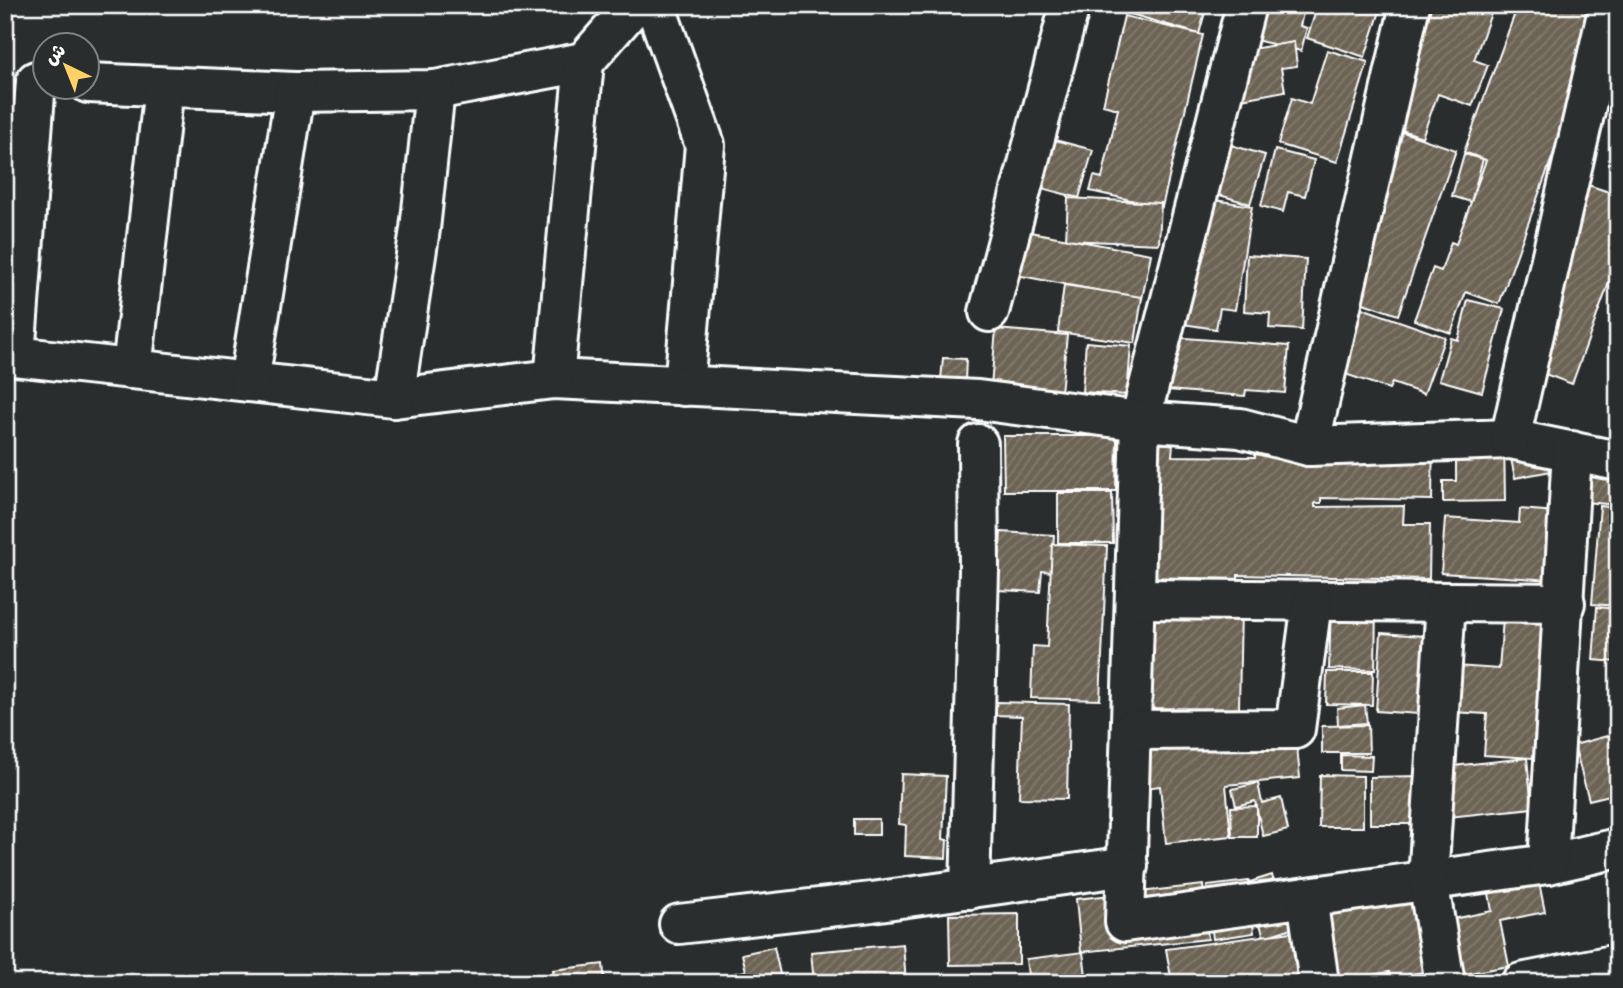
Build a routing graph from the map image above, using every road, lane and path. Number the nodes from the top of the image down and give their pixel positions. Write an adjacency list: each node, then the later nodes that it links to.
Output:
1 (634, 5): 7 (street)
2 (655, 5): 18 (street)
3 (1070, 5): 13 (street)
4 (1246, 5): 20 (street)
5 (1410, 5): 23 (street)
6 (1609, 5): 21 (street)
7 (584, 62): 11 (street); 16 (street)
8 (29, 81): 14 (street)
9 (102, 84): 10 (street)
10 (164, 87): 12 (street); 15 (street)
11 (435, 90): 12 (street); 19 (street)
12 (295, 92): 17 (street)
13 (989, 312)
14 (10, 355): 15 (street)
15 (132, 369): 17 (street)
16 (554, 379): 18 (street); 19 (street)
17 (249, 382): 19 (street)
18 (684, 386): 20 (street)
19 (394, 398)
20 (1140, 421): 23 (street); 26 (street)
21 (1510, 439): 23 (street); 24 (street)
22 (978, 444): 35 (street)
23 (1309, 446)
24 (1572, 452): 25 (street); 29 (street)
25 (1618, 461)
26 (1135, 599): 27 (street); 30 (street)
27 (1312, 601): 28 (street); 30 (street)
28 (1446, 602): 29 (street); 34 (street)
29 (1565, 603): 32 (street)
30 (1132, 730): 33 (street)
31 (1618, 848): 32 (street)
32 (1548, 863): 34 (street)
33 (1128, 866): 35 (street); 36 (street)
34 (1428, 880): 36 (street); 40 (street)
35 (970, 889): 37 (street)
36 (1307, 897): 39 (street)
37 (679, 924)
38 (1618, 964): 41 (street)
39 (1319, 983)
40 (1445, 983)
41 (1521, 983)

